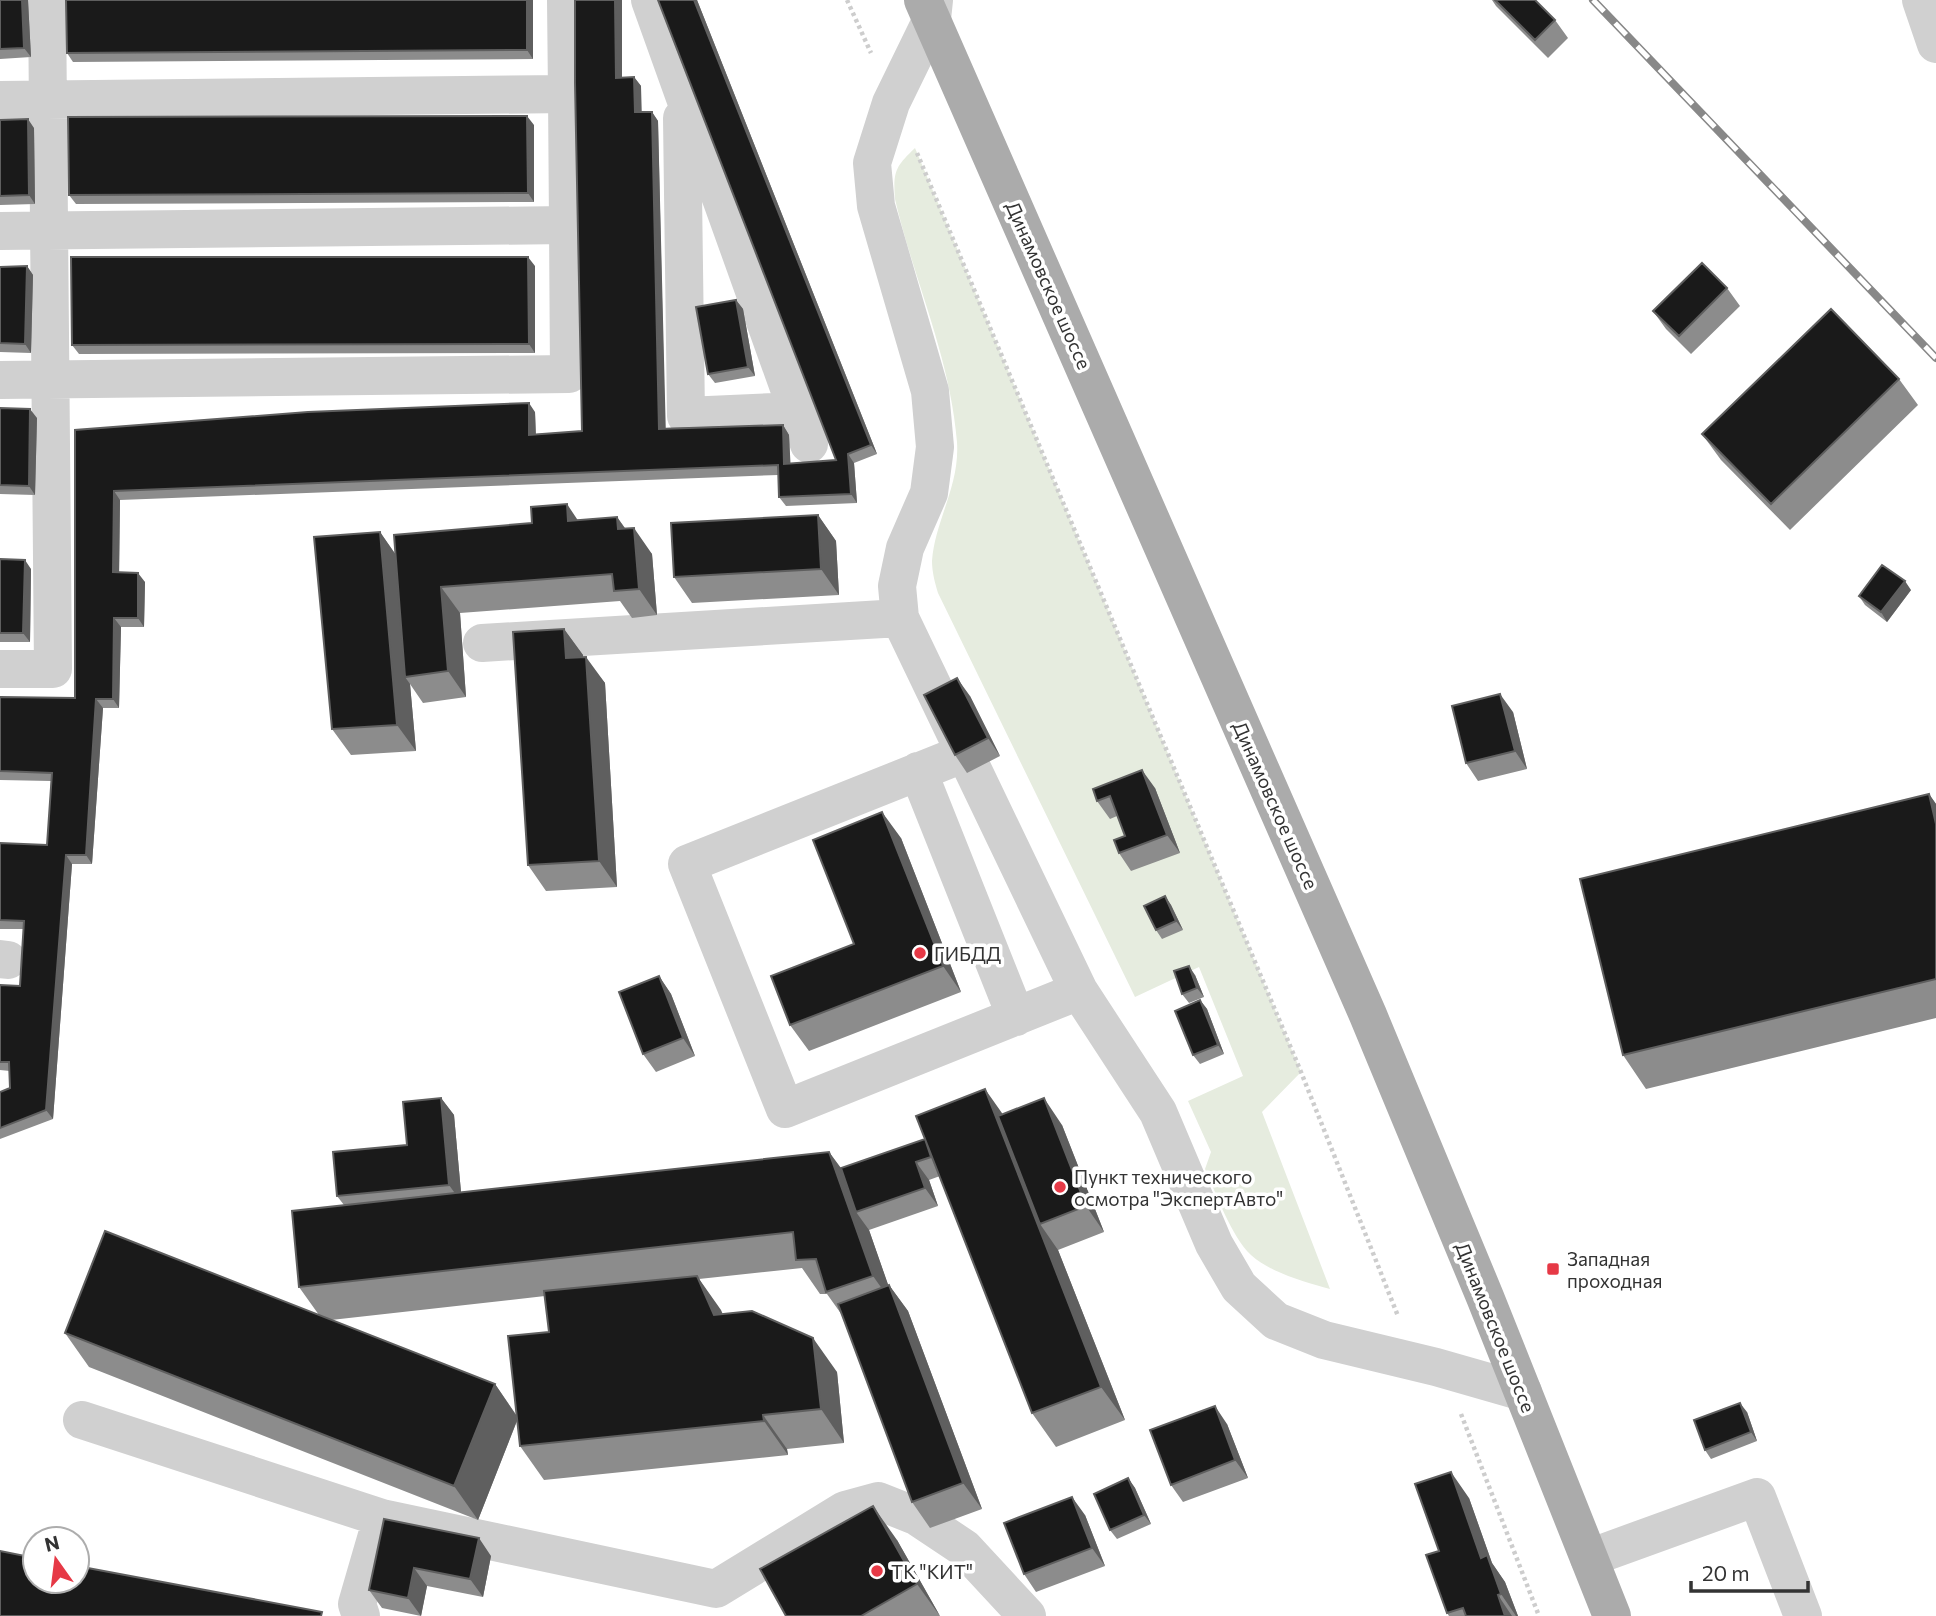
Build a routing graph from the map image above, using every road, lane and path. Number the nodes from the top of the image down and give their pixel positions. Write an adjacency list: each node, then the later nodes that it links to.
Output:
1 (47, 0): 10 (lane)
2 (566, 0): 9 (lane)
3 (650, 0): 8 (lane)
4 (847, 0): 12 (path)
5 (1921, 0): 7 (lane)
6 (930, 6): 12 (lane); 26 (main road, Динамовское шоссе)
7 (1936, 44)
8 (681, 87): 8 (lane)
9 (567, 94): 10 (lane); 13 (lane)
10 (48, 99): 11 (lane); 15 (lane)
11 (0, 100)
12 (891, 103): 18 (lane); 25 (path)
13 (568, 225): 15 (lane); 17 (lane)
14 (0, 231): 15 (lane)
15 (49, 231): 17 (lane)
16 (0, 380): 17 (lane)
17 (50, 380): 20 (lane)
18 (900, 618): 19 (lane); 21 (lane)
19 (482, 643)
20 (0, 669)
21 (965, 753): 22 (lane); 23 (lane)
22 (918, 771): 24 (lane); 24 (lane)
23 (1079, 991): 24 (lane); 25 (lane)
24 (1016, 1017)
25 (1436, 1367): 26 (lane); 32 (path)
26 (1523, 1392): 29 (main road, Динамовское шоссе)
27 (82, 1420): 28 (lane)
28 (382, 1518): 30 (lane); 31 (lane)
29 (1589, 1558): 33 (main road, Динамовское шоссе); 34 (lane)
30 (362, 1616)
31 (1027, 1616)
32 (1539, 1616)
33 (1612, 1616)
34 (1803, 1616)

